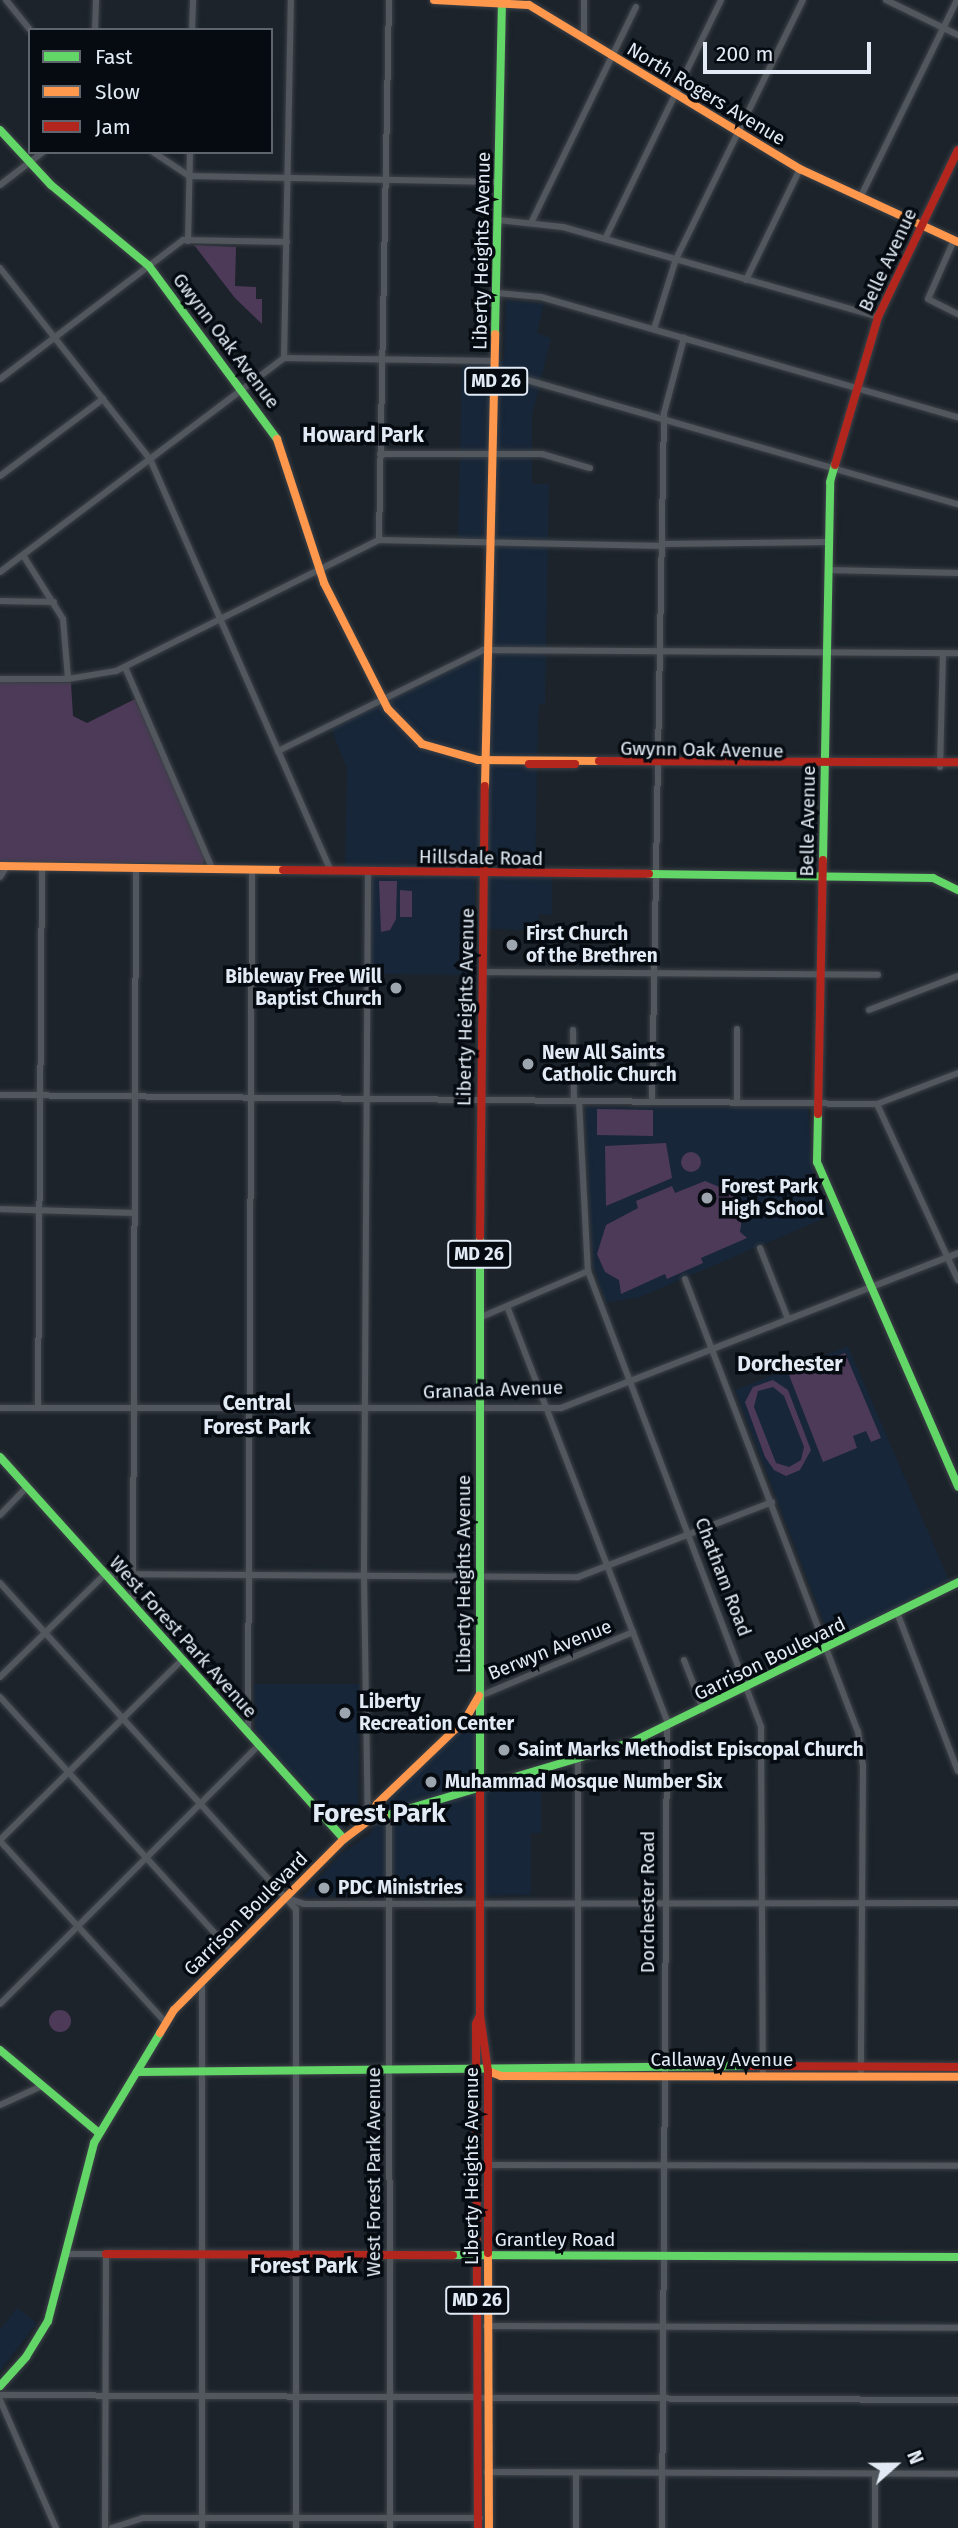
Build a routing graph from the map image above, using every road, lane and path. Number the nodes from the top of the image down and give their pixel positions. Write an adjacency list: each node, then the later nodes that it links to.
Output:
1 (6, 0): 16 (street)
2 (96, 0): 17 (street)
3 (193, 0): 18 (street)
4 (291, 0): 32 (street)
5 (389, 0): 33 (street)
6 (433, 0): 12 (main road, North Rogers Avenue)
7 (584, 0): 20 (street)
8 (721, 0): 22 (street)
9 (803, 0): 24 (street)
10 (886, 0): 15 (street)
11 (957, 0): 15 (street)
12 (502, 1): 13 (main road, North Rogers Avenue); 34 (main road, Liberty Heights Avenue / MD 26)
13 (526, 3): 20 (main road, North Rogers Avenue)
14 (636, 7): 21 (street)
15 (944, 27): 19 (street); 36 (street)
16 (28, 28)
17 (95, 28)
18 (192, 28)
19 (958, 34)
20 (584, 38): 21 (main road, North Rogers Avenue)
21 (613, 55): 22 (main road, North Rogers Avenue); 38 (street)
22 (675, 94): 24 (main road, North Rogers Avenue); 40 (street)
23 (0, 130): 29 (main road, Gwynn Oak Avenue)
24 (738, 132): 30 (main road, North Rogers Avenue); 44 (street)
25 (958, 150): 39 (main road, Belle Avenue)
26 (40, 154): 29 (street)
27 (156, 154): 31 (street)
28 (190, 154): 31 (street)
29 (29, 163): 35 (street); 45 (main road, Gwynn Oak Avenue)
30 (800, 169): 36 (main road, North Rogers Avenue); 48 (street)
31 (189, 176): 32 (street); 41 (street)
32 (288, 178): 33 (street); 43 (street)
33 (386, 180): 34 (street); 57 (street)
34 (499, 182): 37 (main road, Liberty Heights Avenue / MD 26)
35 (0, 185)
36 (860, 198): 39 (main road, North Rogers Avenue)
37 (498, 220): 38 (street); 50 (main road, Liberty Heights Avenue / MD 26)
38 (532, 221): 40 (street)
39 (922, 225): 42 (main road, North Rogers Avenue); 52 (main road, Belle Avenue)
40 (605, 239): 44 (street)
41 (188, 240): 43 (street); 45 (street)
42 (956, 241): 51 (street)
43 (287, 242): 56 (street)
44 (676, 260): 48 (street); 53 (street)
45 (149, 266): 54 (street); 62 (main road, Gwynn Oak Avenue)
46 (0, 268): 47 (street)
47 (7, 276): 49 (street); 54 (street)
48 (746, 279): 52 (street)
49 (0, 281)
50 (497, 293): 53 (street); 58 (main road, Liberty Heights Avenue / MD 26)
51 (958, 314)
52 (878, 317): 61 (main road, Belle Avenue)
53 (654, 330): 55 (street)
54 (54, 337): 60 (street); 63 (street)
55 (684, 338): 61 (street); 65 (street)
56 (284, 358): 57 (street); 62 (street)
57 (382, 359): 58 (street); 66 (street)
58 (496, 361): 59 (main road, Liberty Heights Avenue / MD 26)
59 (496, 371): 65 (street); 67 (main road, Liberty Heights Avenue / MD 26)
60 (0, 379)
61 (857, 388): 64 (street); 70 (main road, Belle Avenue)
62 (243, 389): 68 (street); 78 (main road, Gwynn Oak Avenue)
63 (103, 399): 68 (street); 71 (street)
64 (958, 417)
65 (664, 421): 70 (street); 76 (street)
66 (380, 454): 67 (street); 73 (street)
67 (494, 454): 69 (street); 74 (main road, Liberty Heights Avenue / MD 26)
68 (150, 459): 77 (street); 84 (street)
69 (590, 468)
70 (834, 468): 72 (street); 75 (main road, Belle Avenue)
71 (0, 476)
72 (958, 504)
73 (379, 540): 74 (street); 78 (street)
74 (493, 541): 76 (street); 85 (main road, Liberty Heights Avenue / MD 26)
75 (829, 542): 76 (street); 79 (main road, Belle Avenue)
76 (662, 545): 86 (street)
77 (23, 555): 80 (street); 83 (street)
78 (319, 569): 84 (street); 93 (main road, Gwynn Oak Avenue)
79 (828, 570): 81 (street); 87 (main road, Belle Avenue)
80 (0, 572)
81 (958, 573)
82 (0, 601): 83 (street)
83 (54, 602): 92 (street)
84 (220, 619): 90 (street); 94 (street)
85 (491, 650): 86 (street); 93 (street); 95 (main road, Liberty Heights Avenue / MD 26)
86 (660, 650): 87 (street); 96 (street)
87 (826, 652): 88 (street); 98 (main road, Belle Avenue)
88 (943, 653): 89 (street); 99 (street)
89 (958, 653)
90 (125, 667): 92 (street); 104 (street)
91 (0, 679): 92 (street)
92 (68, 679)
93 (383, 699): 94 (street); 95 (main road, Gwynn Oak Avenue)
94 (278, 751): 106 (street)
95 (488, 760): 96 (main road, Gwynn Oak Avenue); 108 (main road, Liberty Heights Avenue / MD 26)
96 (658, 762): 98 (main road, Gwynn Oak Avenue); 109 (street)
97 (958, 762): 99 (main road, Gwynn Oak Avenue)
98 (825, 764): 99 (main road, Gwynn Oak Avenue); 110 (main road, Belle Avenue)
99 (940, 765): 100 (main road, Gwynn Oak Avenue)
100 (958, 768)
101 (3, 866): 102 (main road, Hillsdale Road); 111 (street)
102 (43, 866): 103 (main road, Hillsdale Road); 123 (street)
103 (136, 868): 104 (main road, Hillsdale Road); 124 (street)
104 (213, 870): 105 (main road, Hillsdale Road)
105 (252, 870): 106 (main road, Hillsdale Road); 125 (street)
106 (331, 871): 107 (main road, Hillsdale Road)
107 (368, 872): 108 (main road, Hillsdale Road); 126 (street)
108 (483, 874): 109 (main road, Hillsdale Road); 113 (main road, Liberty Heights Avenue / MD 26)
109 (656, 875): 110 (main road, Hillsdale Road); 114 (street)
110 (823, 876): 112 (main road, Hillsdale Road); 115 (main road, Belle Avenue)
111 (0, 877)
112 (958, 890)
113 (482, 972): 114 (street); 127 (main road, Liberty Heights Avenue / MD 26)
114 (654, 973): 115 (street); 129 (street)
115 (821, 974): 116 (street); 131 (main road, Belle Avenue)
116 (878, 975)
117 (958, 976): 118 (street)
118 (869, 1010)
119 (737, 1029): 130 (street)
120 (573, 1030): 128 (street, Chatham Road)
121 (958, 1073): 132 (street)
122 (0, 1095): 123 (street)
123 (40, 1095): 124 (street); 134 (street)
124 (134, 1096): 125 (street); 135 (street)
125 (250, 1098): 126 (street); 148 (street)
126 (365, 1099): 127 (street); 149 (street)
127 (481, 1101): 128 (street); 144 (main road, Liberty Heights Avenue / MD 26)
128 (577, 1101): 129 (street); 139 (street, Chatham Road)
129 (652, 1102): 130 (street)
130 (737, 1102): 131 (street)
131 (819, 1103): 132 (street); 142 (main road, Belle Avenue)
132 (877, 1104): 138 (street)
133 (0, 1209): 134 (street)
134 (39, 1210): 135 (street); 152 (street)
135 (132, 1213): 153 (street)
136 (760, 1248): 145 (street)
137 (958, 1254): 138 (street, Granada Avenue)
138 (948, 1258): 141 (street); 142 (street, Granada Avenue)
139 (588, 1270): 143 (street); 147 (street, Chatham Road)
140 (685, 1279): 146 (street)
141 (958, 1280)
142 (870, 1288): 145 (street, Granada Avenue); 157 (main road, Belle Avenue)
143 (507, 1306): 144 (street); 150 (street, Dorchester Road)
144 (479, 1318): 154 (main road, Liberty Heights Avenue / MD 26)
145 (788, 1320): 146 (street, Granada Avenue)
146 (713, 1349): 147 (street, Granada Avenue); 158 (street)
147 (630, 1381): 150 (street, Granada Avenue); 160 (street, Chatham Road)
148 (248, 1407): 149 (street, Granada Avenue); 153 (street, Granada Avenue); 166 (street)
149 (364, 1407): 154 (street, Granada Avenue); 164 (street)
150 (547, 1407): 154 (street, Granada Avenue); 161 (street, Dorchester Road)
151 (0, 1408): 152 (street, Granada Avenue)
152 (38, 1408): 153 (street, Granada Avenue)
153 (133, 1408): 163 (street)
154 (479, 1408): 165 (main road, Liberty Heights Avenue / MD 26)
155 (0, 1457): 156 (main road, West Forest Park Avenue)
156 (27, 1487): 159 (street); 162 (main road, West Forest Park Avenue)
157 (958, 1487)
158 (772, 1502): 160 (street); 173 (street)
159 (0, 1515)
160 (690, 1534): 161 (street); 177 (street, Chatham Road)
161 (607, 1566): 165 (street); 171 (street, Dorchester Road)
162 (105, 1574): 163 (street); 169 (main road, West Forest Park Avenue); 172 (street)
163 (133, 1576): 166 (street); 169 (street)
164 (364, 1577): 165 (street); 166 (street); 191 (street)
165 (480, 1577): 178 (main road, Liberty Heights Avenue / MD 26)
166 (248, 1578): 183 (street)
167 (958, 1582): 170 (main road, Garrison Boulevard)
168 (0, 1583): 172 (street)
169 (133, 1605): 174 (main road, West Forest Park Avenue)
170 (898, 1615): 173 (main road, Garrison Boulevard); 186 (street)
171 (634, 1632): 178 (street, Berwyn Avenue); 182 (street, Dorchester Road)
172 (45, 1633): 176 (street); 181 (street)
173 (828, 1649): 177 (main road, Garrison Boulevard); 198 (street)
174 (182, 1660): 181 (street); 183 (main road, West Forest Park Avenue)
175 (684, 1660): 180 (street)
176 (0, 1678)
177 (748, 1687): 180 (main road, Garrison Boulevard); 200 (street, Chatham Road)
178 (480, 1696): 188 (main road, Liberty Heights Avenue / MD 26); 191 (main road, Berwyn Avenue)
179 (0, 1697): 187 (street)
180 (703, 1709): 182 (main road, Garrison Boulevard)
181 (122, 1718): 187 (street); 189 (street)
182 (667, 1726): 185 (main road, Garrison Boulevard); 197 (street, Dorchester Road)
183 (248, 1733): 184 (main road, West Forest Park Avenue)
184 (259, 1745): 189 (street); 192 (main road, West Forest Park Avenue)
185 (578, 1759): 188 (main road, Garrison Boulevard); 196 (street)
186 (958, 1771)
187 (68, 1772): 193 (street); 194 (street)
188 (481, 1788): 190 (main road, Garrison Boulevard); 199 (main road, Liberty Heights Avenue / MD 26)
189 (200, 1804): 194 (street); 195 (street)
190 (389, 1815): 191 (main road, Garrison Boulevard); 202 (street, West Forest Park Avenue)
191 (368, 1821): 192 (main road, Garrison Boulevard)
192 (344, 1839): 195 (main road, Garrison Boulevard)
193 (0, 1840): 203 (street)
194 (146, 1858): 203 (street); 204 (street)
195 (285, 1897): 202 (street); 204 (main road, Garrison Boulevard); 220 (street)
196 (578, 1902): 197 (street); 199 (street); 211 (street)
197 (664, 1902): 200 (street); 210 (street, Dorchester Road)
198 (862, 1902): 200 (street); 201 (street); 213 (street)
199 (480, 1903): 202 (street); 207 (main road, Liberty Heights Avenue / MD 26)
200 (763, 1903): 212 (street, Chatham Road)
201 (958, 1903)
202 (390, 1904): 215 (street, West Forest Park Avenue)
203 (78, 1926): 206 (street); 208 (street)
204 (231, 1951): 205 (main road, Garrison Boulevard)
205 (202, 1980): 208 (main road, Garrison Boulevard); 219 (street)
206 (0, 2004)
207 (480, 2015): 216 (main road, Liberty Heights Avenue); 217 (main road, Liberty Heights Avenue)
208 (166, 2023): 218 (main road, Garrison Boulevard)
209 (0, 2050): 226 (main road)
210 (664, 2065): 211 (main road, Callaway Avenue); 212 (main road, Callaway Avenue); 222 (street, Dorchester Road)
211 (578, 2066): 217 (main road, Callaway Avenue); 221 (street)
212 (763, 2066): 213 (main road, Callaway Avenue); 223 (street, Chatham Road)
213 (861, 2066): 214 (main road, Callaway Avenue); 224 (street)
214 (958, 2067)
215 (390, 2071): 216 (main road, Callaway Avenue); 220 (main road, Callaway Avenue); 237 (street, West Forest Park Avenue)
216 (477, 2071): 217 (main road, Callaway Avenue); 229 (main road, Liberty Heights Avenue / MD 26)
217 (488, 2071): 221 (main road, Callaway Avenue); 230 (main road, Liberty Heights Avenue / MD 26)
218 (137, 2072): 219 (main road, Callaway Avenue); 228 (main road, Garrison Boulevard)
219 (202, 2072): 220 (main road, Callaway Avenue); 235 (street)
220 (296, 2072): 236 (street)
221 (578, 2076): 222 (main road, Callaway Avenue)
222 (663, 2076): 223 (main road, Callaway Avenue); 231 (street, Dorchester Road)
223 (763, 2076): 224 (main road, Callaway Avenue)
224 (861, 2077): 225 (main road, Callaway Avenue)
225 (958, 2077)
226 (42, 2086): 227 (street); 228 (main road)
227 (0, 2105)
228 (99, 2133): 233 (main road, Garrison Boulevard)
229 (477, 2165): 230 (street); 238 (main road, Liberty Heights Avenue / MD 26)
230 (488, 2165): 231 (street); 239 (main road, Liberty Heights Avenue / MD 26)
231 (663, 2165): 232 (street); 240 (street, Dorchester Road)
232 (958, 2166)
233 (67, 2254): 234 (street, Grantley Road); 246 (main road, Garrison Boulevard)
234 (106, 2254): 235 (main road, Grantley Road); 248 (street)
235 (202, 2254): 236 (main road, Grantley Road); 249 (street)
236 (296, 2254): 237 (main road, Grantley Road); 250 (street)
237 (390, 2255): 238 (main road, Grantley Road); 251 (street, West Forest Park Avenue)
238 (477, 2255): 239 (main road, Grantley Road); 242 (main road, Liberty Heights Avenue / MD 26)
239 (488, 2255): 240 (main road, Grantley Road); 243 (main road, Liberty Heights Avenue / MD 26)
240 (663, 2256): 241 (main road, Grantley Road); 244 (street, Dorchester Road)
241 (958, 2257)
242 (477, 2326): 243 (street); 252 (main road, Liberty Heights Avenue / MD 26)
243 (489, 2326): 244 (street); 253 (main road, Liberty Heights Avenue / MD 26)
244 (663, 2327): 245 (street); 254 (street, Dorchester Road)
245 (958, 2328)
246 (0, 2386)
247 (0, 2395): 248 (street)
248 (106, 2397): 249 (street); 269 (street)
249 (202, 2398): 250 (street); 263 (street)
250 (296, 2398): 251 (street); 264 (street)
251 (390, 2398): 252 (street); 265 (street, West Forest Park Avenue)
252 (477, 2398): 253 (street); 257 (main road, Liberty Heights Avenue / MD 26)
253 (489, 2398): 254 (street); 258 (main road, Liberty Heights Avenue / MD 26)
254 (662, 2399): 256 (street); 260 (street, Dorchester Road)
255 (0, 2400): 268 (street)
256 (958, 2400)
257 (478, 2472): 258 (street); 266 (main road, Liberty Heights Avenue / MD 26)
258 (489, 2472): 259 (street); 267 (main road, Liberty Heights Avenue / MD 26)
259 (576, 2473): 260 (street); 276 (street)
260 (662, 2473): 261 (street); 277 (street, Dorchester Road)
261 (875, 2474): 262 (street); 278 (street)
262 (958, 2474)
263 (202, 2518): 264 (street); 270 (street); 271 (street)
264 (296, 2518): 265 (street); 272 (street)
265 (390, 2518): 266 (street); 273 (street, West Forest Park Avenue)
266 (478, 2518): 267 (street); 274 (main road, Liberty Heights Avenue / MD 26)
267 (489, 2518): 275 (main road, Liberty Heights Avenue / MD 26)
268 (56, 2528)
269 (105, 2528)
270 (112, 2528)
271 (202, 2528)
272 (296, 2528)
273 (390, 2528)
274 (478, 2528)
275 (489, 2528)
276 (576, 2528)
277 (662, 2528)
278 (875, 2528)

